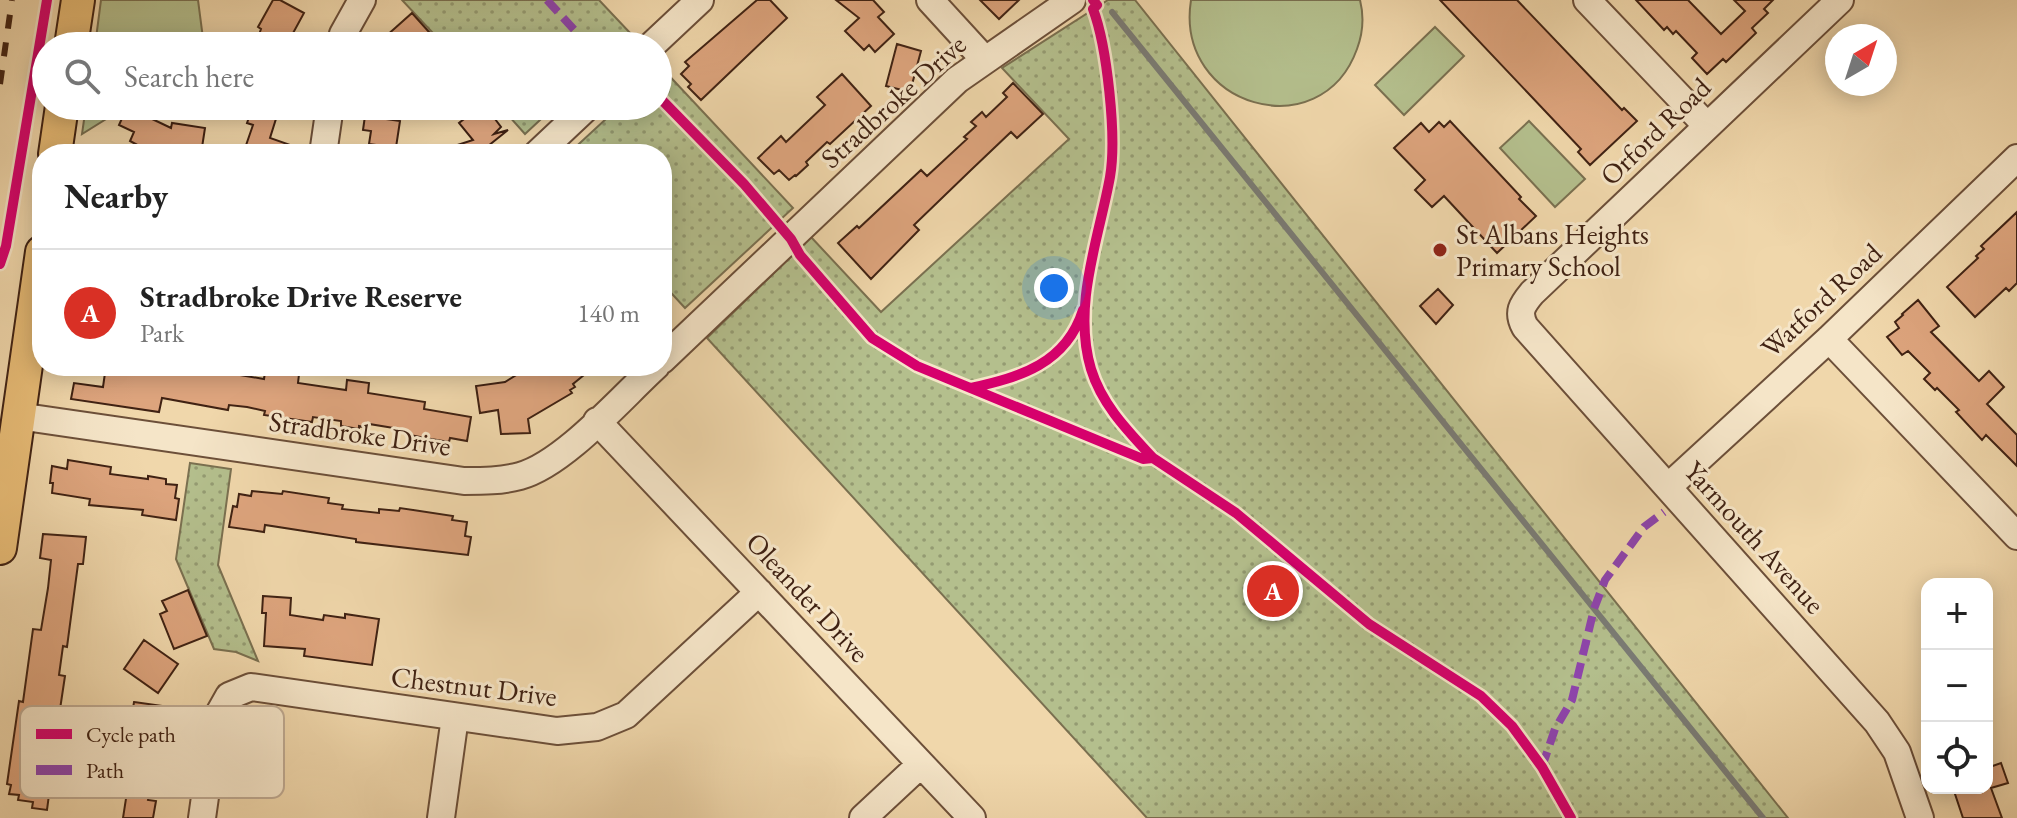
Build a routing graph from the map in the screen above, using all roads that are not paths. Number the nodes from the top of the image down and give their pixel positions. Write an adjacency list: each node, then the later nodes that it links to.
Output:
1 (78, 0): 8 (main road)
2 (362, 0): 9 (street)
3 (700, 0): 10 (street)
4 (930, 0): 11 (street)
5 (1072, 0): 11 (street, Stradbroke Drive)
6 (1587, 0): 15 (street)
7 (1840, 0): 15 (street, Orford Road)
8 (73, 32)
9 (344, 32)
10 (666, 32)
11 (984, 59): 23 (street, Stradbroke Drive)
12 (60, 120): 16 (main road)
13 (328, 120): 17 (street)
14 (573, 120): 18 (street)
15 (1707, 126): 20 (street, Orford Road)
16 (56, 144)
17 (324, 144)
18 (548, 144)
19 (2017, 158): 22 (street, Watford Road)
20 (1520, 313): 27 (street, Yarmouth Avenue)
21 (32, 320): 25 (main road)
22 (1829, 339): 27 (street, Watford Road); 28 (street)
23 (672, 350)
24 (645, 376): 26 (street, Stradbroke Drive)
25 (18, 416): 26 (street, Stradbroke Drive); 29 (main road)
26 (597, 421): 30 (street, Oleander Drive)
27 (1668, 487): 39 (street, Yarmouth Avenue)
28 (2017, 536)
29 (0, 548)
30 (759, 592): 32 (street, Chestnut Drive); 33 (street, Oleander Drive)
31 (223, 706): 32 (street, Chestnut Drive)
32 (455, 717): 36 (street)
33 (921, 764): 37 (street); 38 (street, Oleander Drive)
34 (205, 798): 35 (street, Chestnut Drive)
35 (202, 818)
36 (441, 818)
37 (863, 818)
38 (972, 818)
39 (1920, 818)

